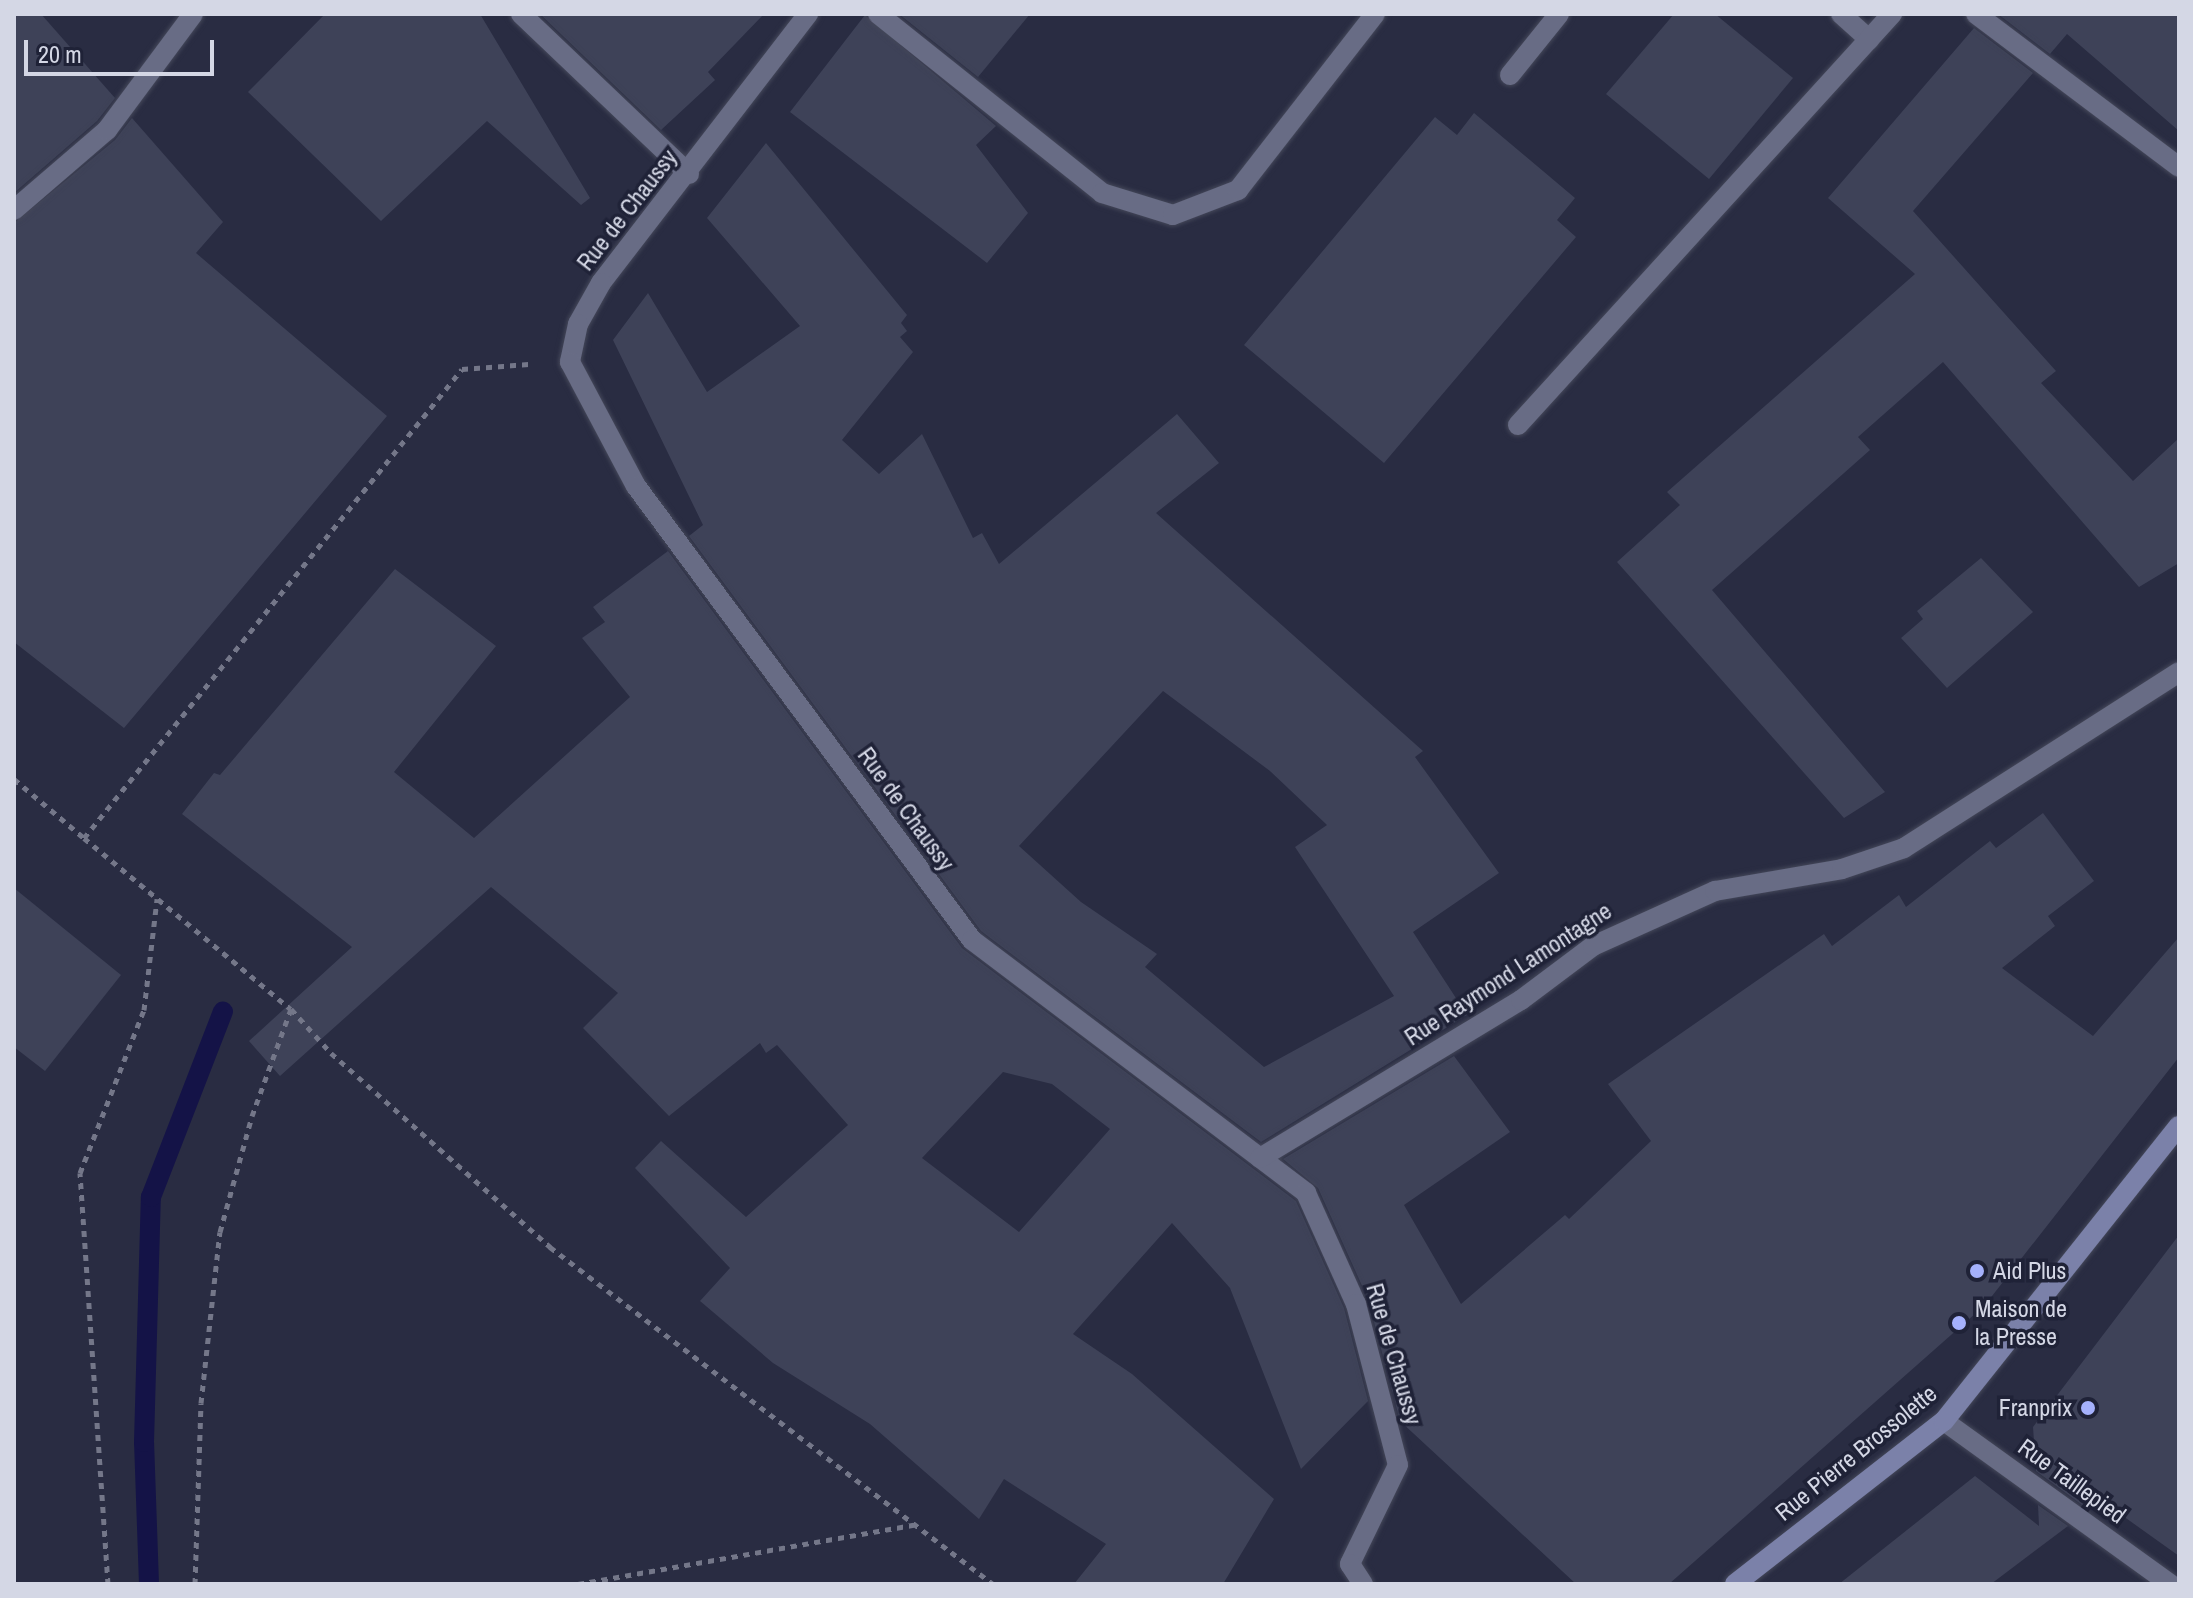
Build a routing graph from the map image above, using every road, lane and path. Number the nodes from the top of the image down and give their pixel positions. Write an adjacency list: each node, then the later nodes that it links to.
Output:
1 (193, 14): 14 (street)
2 (521, 14): 13 (street)
3 (808, 14): 13 (street, Rue de Chaussy)
4 (878, 14): 5 (street)
5 (1375, 14)
6 (1559, 14): 11 (street)
7 (1841, 14): 10 (street)
8 (1892, 14): 10 (street)
9 (1976, 14): 12 (street)
10 (1869, 39): 16 (street)
11 (1510, 75)
12 (2179, 167)
13 (689, 174): 15 (street, Rue de Chaussy)
14 (14, 210)
15 (570, 362): 19 (path); 23 (street, Rue de Chaussy)
16 (1518, 425)
17 (2179, 672): 23 (street, Rue Raymond Lamontagne)
18 (14, 779): 19 (path)
19 (84, 838): 20 (path)
20 (157, 899): 21 (path); 26 (path)
21 (291, 1009): 25 (path); 27 (path)
22 (2179, 1126): 24 (main road, Rue Pierre Brossolette)
23 (1260, 1158): 30 (street, Rue de Chaussy)
24 (1944, 1421): 31 (main road, Rue Pierre Brossolette); 32 (street, Rue Taillepied)
25 (915, 1525): 28 (path); 29 (path)
26 (108, 1584)
27 (195, 1584)
28 (578, 1584)
29 (993, 1584)
30 (1363, 1584)
31 (1735, 1584)
32 (2170, 1584)

